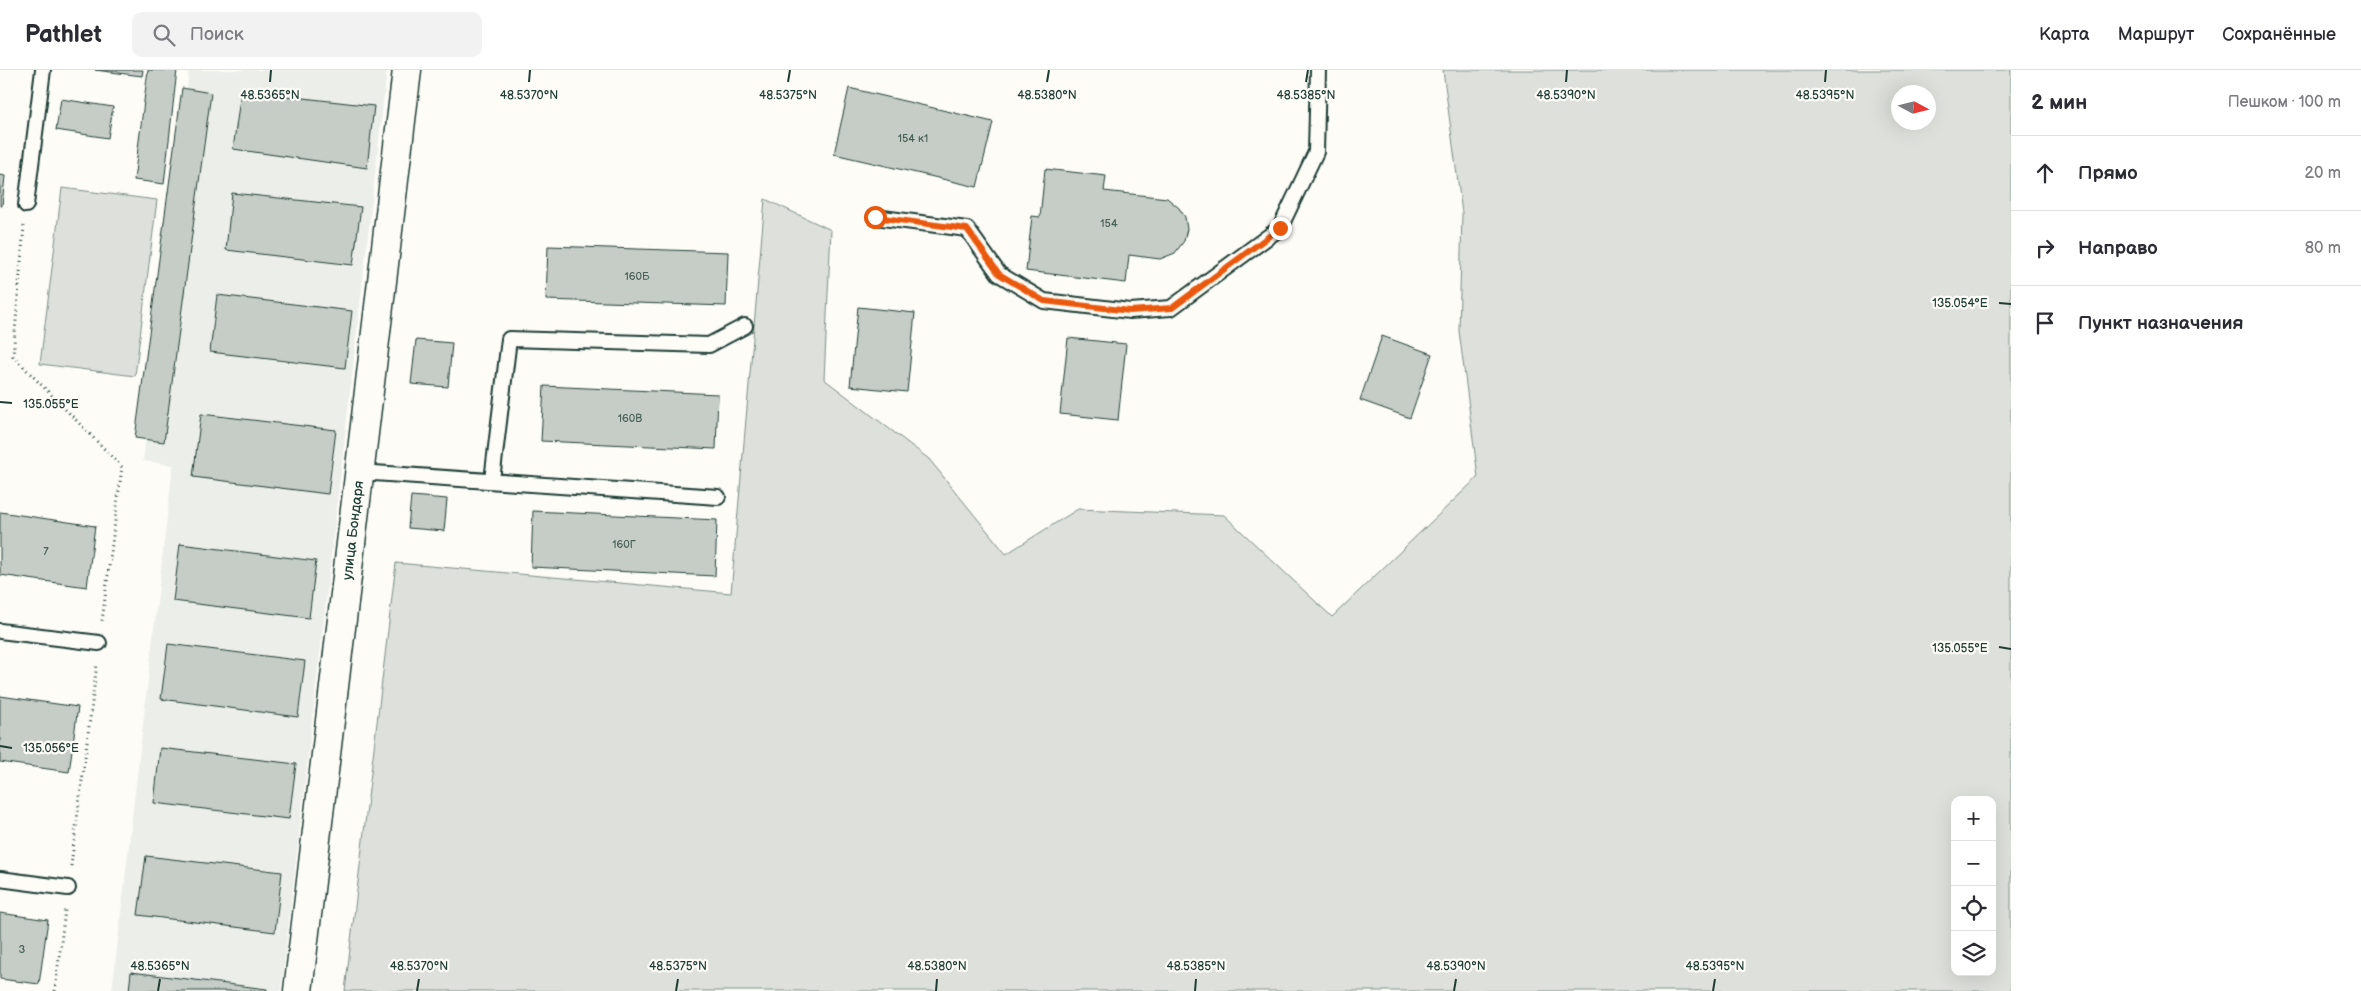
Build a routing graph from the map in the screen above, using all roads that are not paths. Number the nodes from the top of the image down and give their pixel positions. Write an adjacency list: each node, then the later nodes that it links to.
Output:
1 (43, 70): 4 (lane)
2 (407, 70): 7 (main road, улица Бондаря)
3 (1318, 70): 5 (lane)
4 (26, 205)
5 (875, 217)
6 (745, 326): 8 (lane)
7 (360, 472): 8 (lane); 14 (main road, улица Бондаря)
8 (492, 480): 9 (lane)
9 (718, 497)
10 (0, 630): 11 (lane)
11 (99, 643)
12 (0, 879): 13 (lane)
13 (68, 888)
14 (298, 991)

